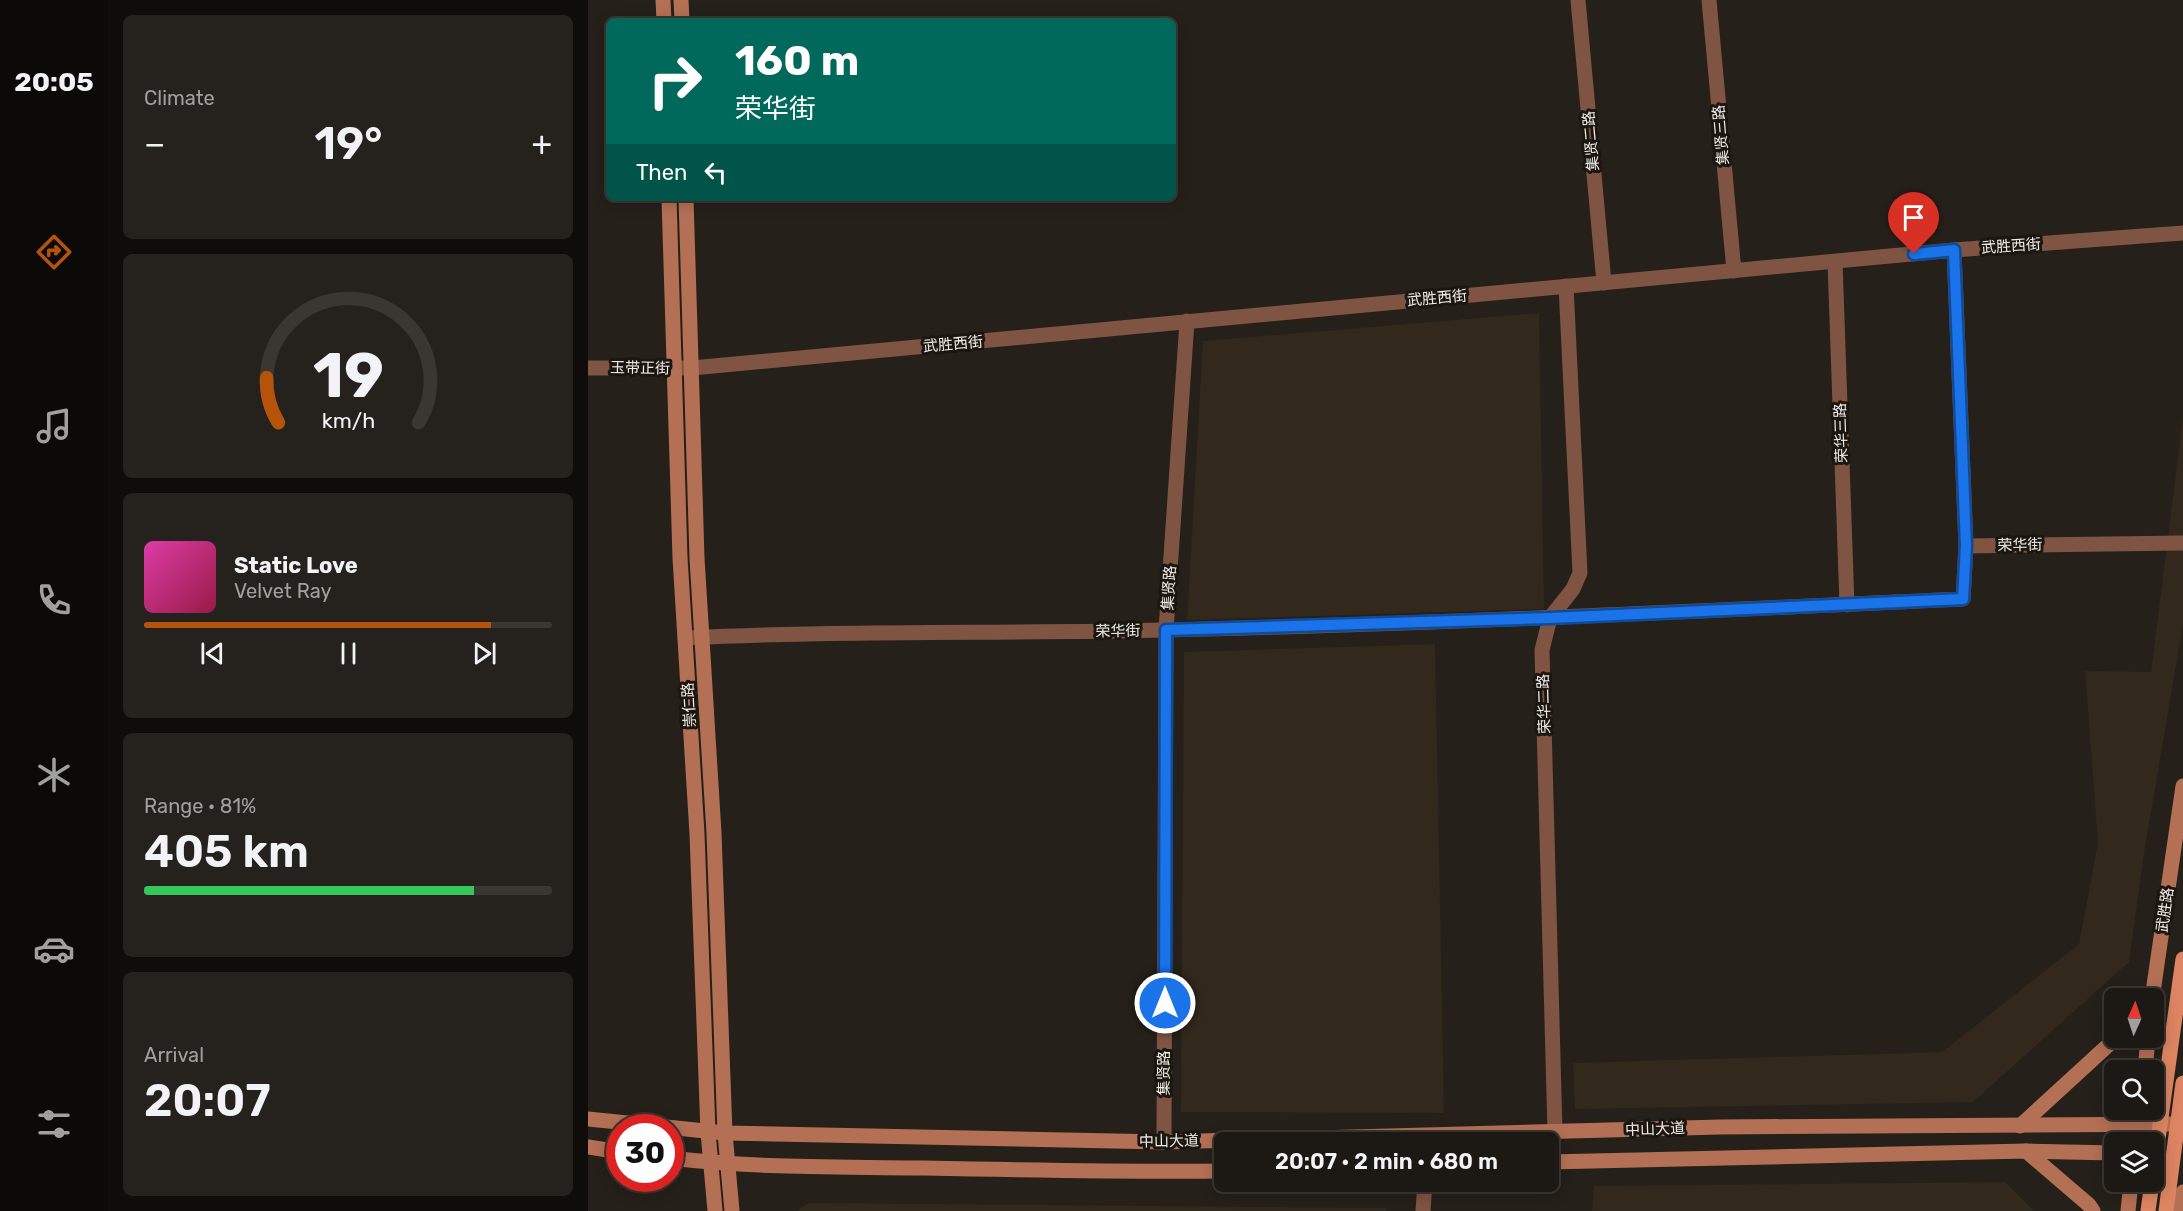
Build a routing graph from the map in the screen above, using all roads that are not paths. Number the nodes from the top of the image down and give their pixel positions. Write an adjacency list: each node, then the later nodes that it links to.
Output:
1 (663, 0): 5 (main road)
2 (681, 0): 6 (main road)
3 (1578, 0): 13 (street, 集贤二路)
4 (1709, 0): 12 (street, 集贤三路)
5 (664, 18)
6 (682, 18)
7 (669, 201): 18 (main road, 崇仁路)
8 (686, 201): 17 (main road, 崇仁路)
9 (2183, 233): 10 (street, 武胜西街)
10 (1954, 250): 11 (street, 武胜西街); 20 (street)
11 (1835, 262): 12 (street, 武胜西街); 21 (street, 荣华三路)
12 (1734, 271): 13 (street, 武胜西街)
13 (1604, 283): 14 (street, 武胜西街)
14 (1566, 286): 15 (street, 武胜西街); 22 (street, 荣华二路)
15 (1187, 321): 17 (street, 武胜西街); 23 (street, 集贤路)
16 (588, 368): 18 (street, 玉带正街)
17 (692, 368): 18 (street, 玉带正街); 24 (main road, 崇仁路)
18 (675, 369): 25 (main road, 崇仁路)
19 (2183, 543): 20 (street, 荣华街)
20 (1966, 546): 21 (street, 荣华街)
21 (1847, 605): 22 (street, 荣华街)
22 (1550, 618): 23 (street, 荣华街); 37 (street, 荣华二路)
23 (1166, 630): 24 (street, 荣华街); 41 (street, 集贤路)
24 (702, 637): 25 (street, 荣华街); 39 (main road, 崇仁路)
25 (685, 638): 36 (main road, 崇仁路)
26 (2183, 786): 28 (main road, 武胜路)
27 (2183, 959): 38 (main road, bridge)
28 (2153, 988)
29 (2105, 1048): 35 (main road)
30 (2183, 1083): 63 (main road, bridge)
31 (588, 1119): 36 (main road, 中山大道)
32 (2104, 1120): 35 (main road, 中山大道)
33 (2157, 1120): 34 (main road, 中山大道)
34 (2183, 1124)
35 (2020, 1126): 37 (main road, 中山大道)
36 (708, 1132): 39 (main road, 中山大道); 50 (main road, 崇仁路)
37 (1555, 1132)
38 (2159, 1132)
39 (725, 1133): 41 (main road, 中山大道); 51 (main road, 崇仁路)
40 (1214, 1141): 41 (main road, 中山大道)
41 (1164, 1142)
42 (588, 1147): 43 (main road)
43 (606, 1150)
44 (2026, 1151): 45 (main road, 中山大道); 49 (main road, 中山大道); 60 (main road)
45 (2104, 1153)
46 (2164, 1153): 47 (main road)
47 (2183, 1154)
48 (684, 1160): 50 (main road, 中山大道)
49 (1559, 1162)
50 (710, 1163): 51 (main road, 中山大道); 57 (main road, 崇仁路)
51 (727, 1164): 52 (main road, 中山大道); 58 (main road, 崇仁路)
52 (1214, 1171)
53 (1424, 1192): 59 (street)
54 (2130, 1192): 61 (main road)
55 (2151, 1192): 62 (main road)
56 (2183, 1192): 64 (main road)
57 (715, 1211)
58 (732, 1211)
59 (1423, 1211)
60 (2093, 1211)
61 (2128, 1211)
62 (2148, 1211)
63 (2166, 1211)
64 (2180, 1211)

